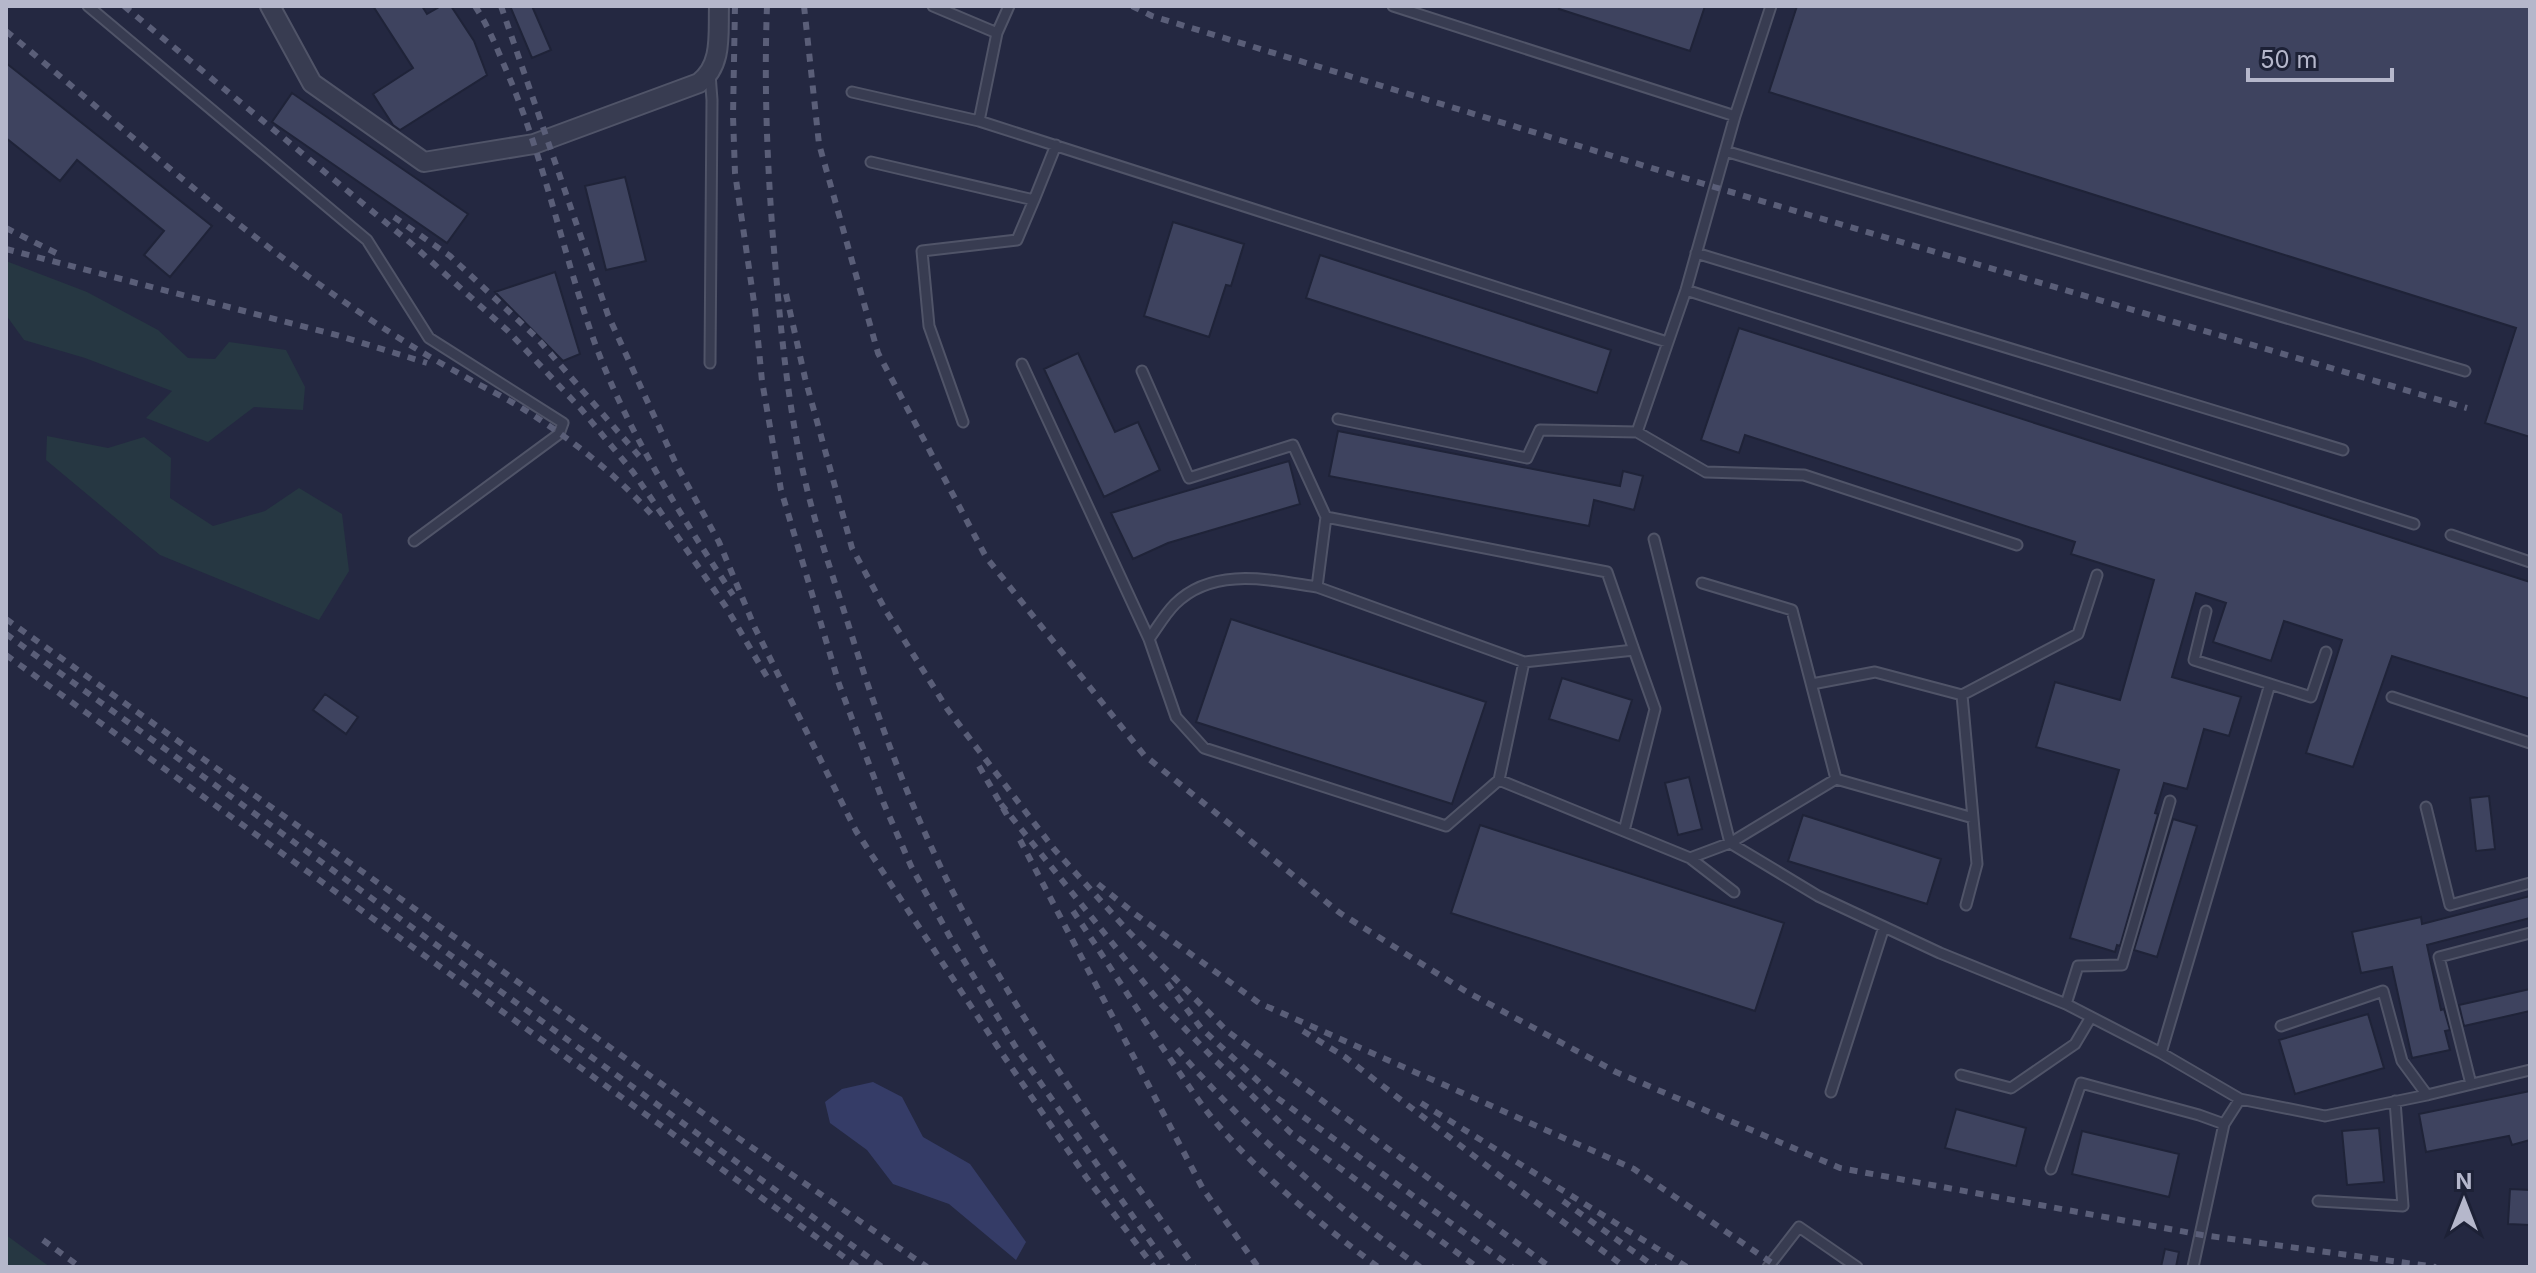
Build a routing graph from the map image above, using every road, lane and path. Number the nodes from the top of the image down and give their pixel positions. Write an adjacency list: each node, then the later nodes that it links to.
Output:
1 (88, 6): 32 (lane)
2 (270, 6): 9 (street)
3 (719, 6): 9 (street)
4 (933, 6): 8 (lane)
5 (1009, 6): 8 (lane)
6 (1393, 6): 11 (lane)
7 (1771, 6): 11 (lane)
8 (997, 33): 12 (lane)
9 (710, 74): 20 (lane)
10 (852, 92): 12 (lane)
11 (1735, 116): 14 (lane)
12 (979, 121): 13 (lane)
13 (1056, 145): 16 (lane); 19 (lane)
14 (1725, 151): 17 (lane); 23 (lane)
15 (871, 162): 16 (lane)
16 (1034, 200): 25 (lane)
17 (1696, 253): 18 (lane); 27 (lane)
18 (1686, 290): 19 (lane); 29 (lane)
19 (1667, 342): 26 (lane)
20 (710, 363)
21 (1022, 364): 39 (lane)
22 (1142, 371): 28 (lane)
23 (2465, 371)
24 (1338, 419): 26 (lane)
25 (963, 422)
26 (1637, 432): 33 (lane)
27 (2343, 450)
28 (1326, 517): 37 (lane); 40 (lane)
29 (2414, 524)
30 (2451, 535): 34 (lane)
31 (1654, 539): 54 (lane)
32 (414, 541)
33 (2017, 545)
34 (2530, 562)
35 (2097, 575): 45 (lane)
36 (1702, 583): 43 (lane)
37 (1317, 587): 39 (lane); 42 (lane)
38 (2206, 611): 44 (lane)
39 (1149, 639): 49 (lane)
40 (1634, 650): 42 (lane); 53 (lane)
41 (2326, 652): 44 (lane)
42 (1524, 662): 49 (lane)
43 (1812, 684): 45 (lane); 48 (lane)
44 (2270, 684): 64 (lane)
45 (1962, 695): 52 (lane)
46 (2392, 697): 47 (lane)
47 (2530, 743)
48 (1836, 779): 52 (lane); 54 (lane)
49 (1499, 780): 53 (lane)
50 (2170, 801): 61 (lane)
51 (2426, 807): 56 (lane)
52 (1973, 818): 58 (lane)
53 (1624, 831): 55 (lane)
54 (1730, 843): 55 (lane); 59 (lane)
55 (1690, 858): 57 (lane)
56 (2530, 883)
57 (1734, 892)
58 (1966, 905)
59 (1884, 927): 61 (lane); 68 (lane)
60 (2530, 933): 67 (lane)
61 (2066, 1004): 62 (lane)
62 (2091, 1017): 64 (lane); 66 (lane)
63 (2281, 1026): 69 (lane)
64 (2161, 1053): 70 (lane)
65 (2530, 1070): 67 (lane)
66 (1961, 1075)
67 (2471, 1084): 69 (lane)
68 (1831, 1092)
69 (2427, 1095): 71 (lane)
70 (2240, 1099): 71 (lane); 72 (lane)
71 (2395, 1101): 74 (lane)
72 (2224, 1124): 73 (lane); 77 (lane)
73 (2051, 1169)
74 (2318, 1201)
75 (1768, 1267): 76 (lane)
76 (1857, 1267)
77 (2193, 1267)

